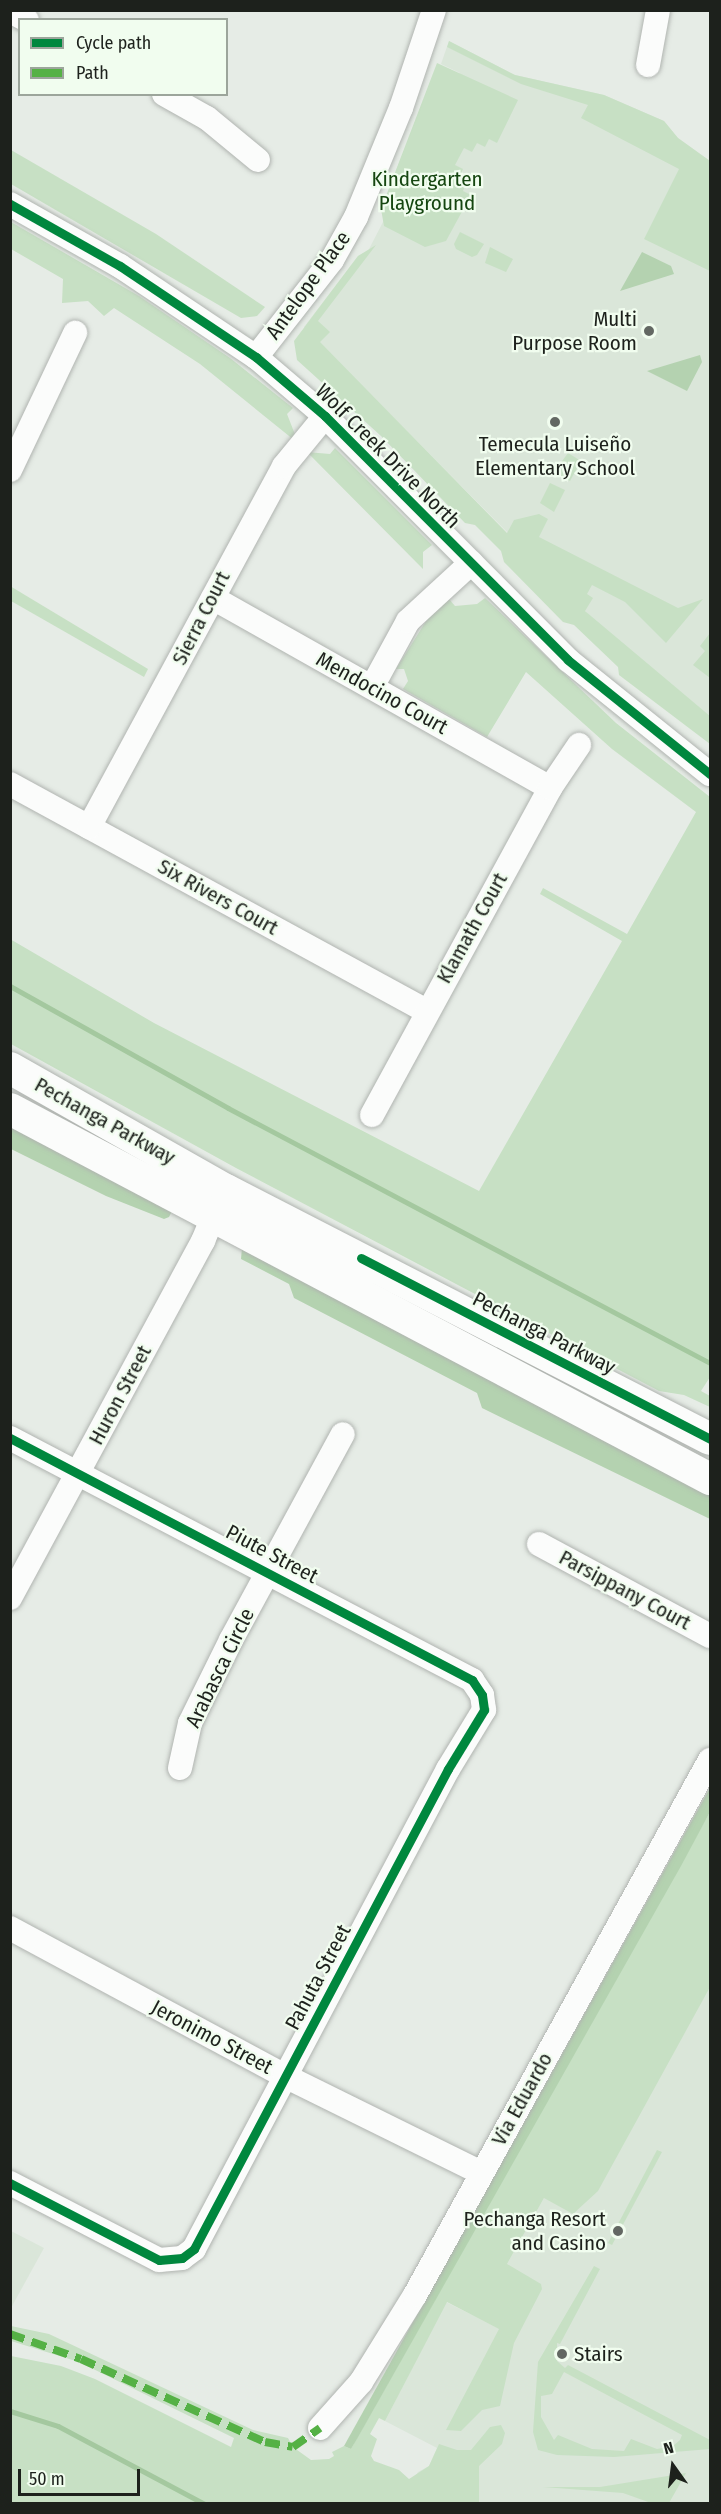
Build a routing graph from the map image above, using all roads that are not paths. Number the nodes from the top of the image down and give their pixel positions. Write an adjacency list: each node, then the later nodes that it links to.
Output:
1 (434, 10): 8 (street, Antelope Place)
2 (658, 10): 3 (street)
3 (648, 65)
4 (168, 96): 5 (street)
5 (258, 160)
6 (10, 204): 8 (street, Wolf Creek Drive North)
7 (75, 333): 10 (street)
8 (256, 357): 9 (street, Wolf Creek Drive North)
9 (325, 416): 11 (street, Wolf Creek Drive North); 12 (street, Sierra Court)
10 (10, 470)
11 (471, 563): 13 (street); 15 (street, Wolf Creek Drive North)
12 (213, 598): 13 (street, Mendocino Court); 18 (street, Sierra Court)
13 (372, 687): 17 (street, Mendocino Court)
14 (579, 745): 17 (street, Klamath Court)
15 (711, 774)
16 (10, 784): 18 (street, Six Rivers Court)
17 (550, 788): 19 (street, Klamath Court)
18 (89, 827): 19 (street, Six Rivers Court)
19 (426, 1011): 22 (street, Klamath Court)
20 (10, 1068): 23 (main road, Pechanga Parkway)
21 (10, 1109): 23 (main road, Pechanga Parkway)
22 (372, 1115)
23 (219, 1202): 26 (main road, Pechanga Parkway); 27 (street, Huron Street); 28 (main road, Pechanga Parkway)
24 (343, 1434): 30 (street, Arabasca Circle)
25 (10, 1438): 27 (street, Piute Street)
26 (711, 1439)
27 (78, 1474): 30 (street, Piute Street); 31 (street, Huron Street)
28 (711, 1479)
29 (539, 1544): 32 (street, Parsippany Court)
30 (268, 1572): 33 (street, Piute Street); 35 (street, Arabasca Circle)
31 (10, 1598)
32 (711, 1636)
33 (477, 1724): 37 (street, Pahuta Street)
34 (711, 1760): 38 (street, Via Eduardo)
35 (180, 1768)
36 (10, 1928): 37 (street, Jeronimo Street)
37 (285, 2076): 38 (street, Jeronimo Street); 39 (street, Pahuta Street)
38 (481, 2173): 40 (street, Via Eduardo)
39 (10, 2183)
40 (320, 2428)

